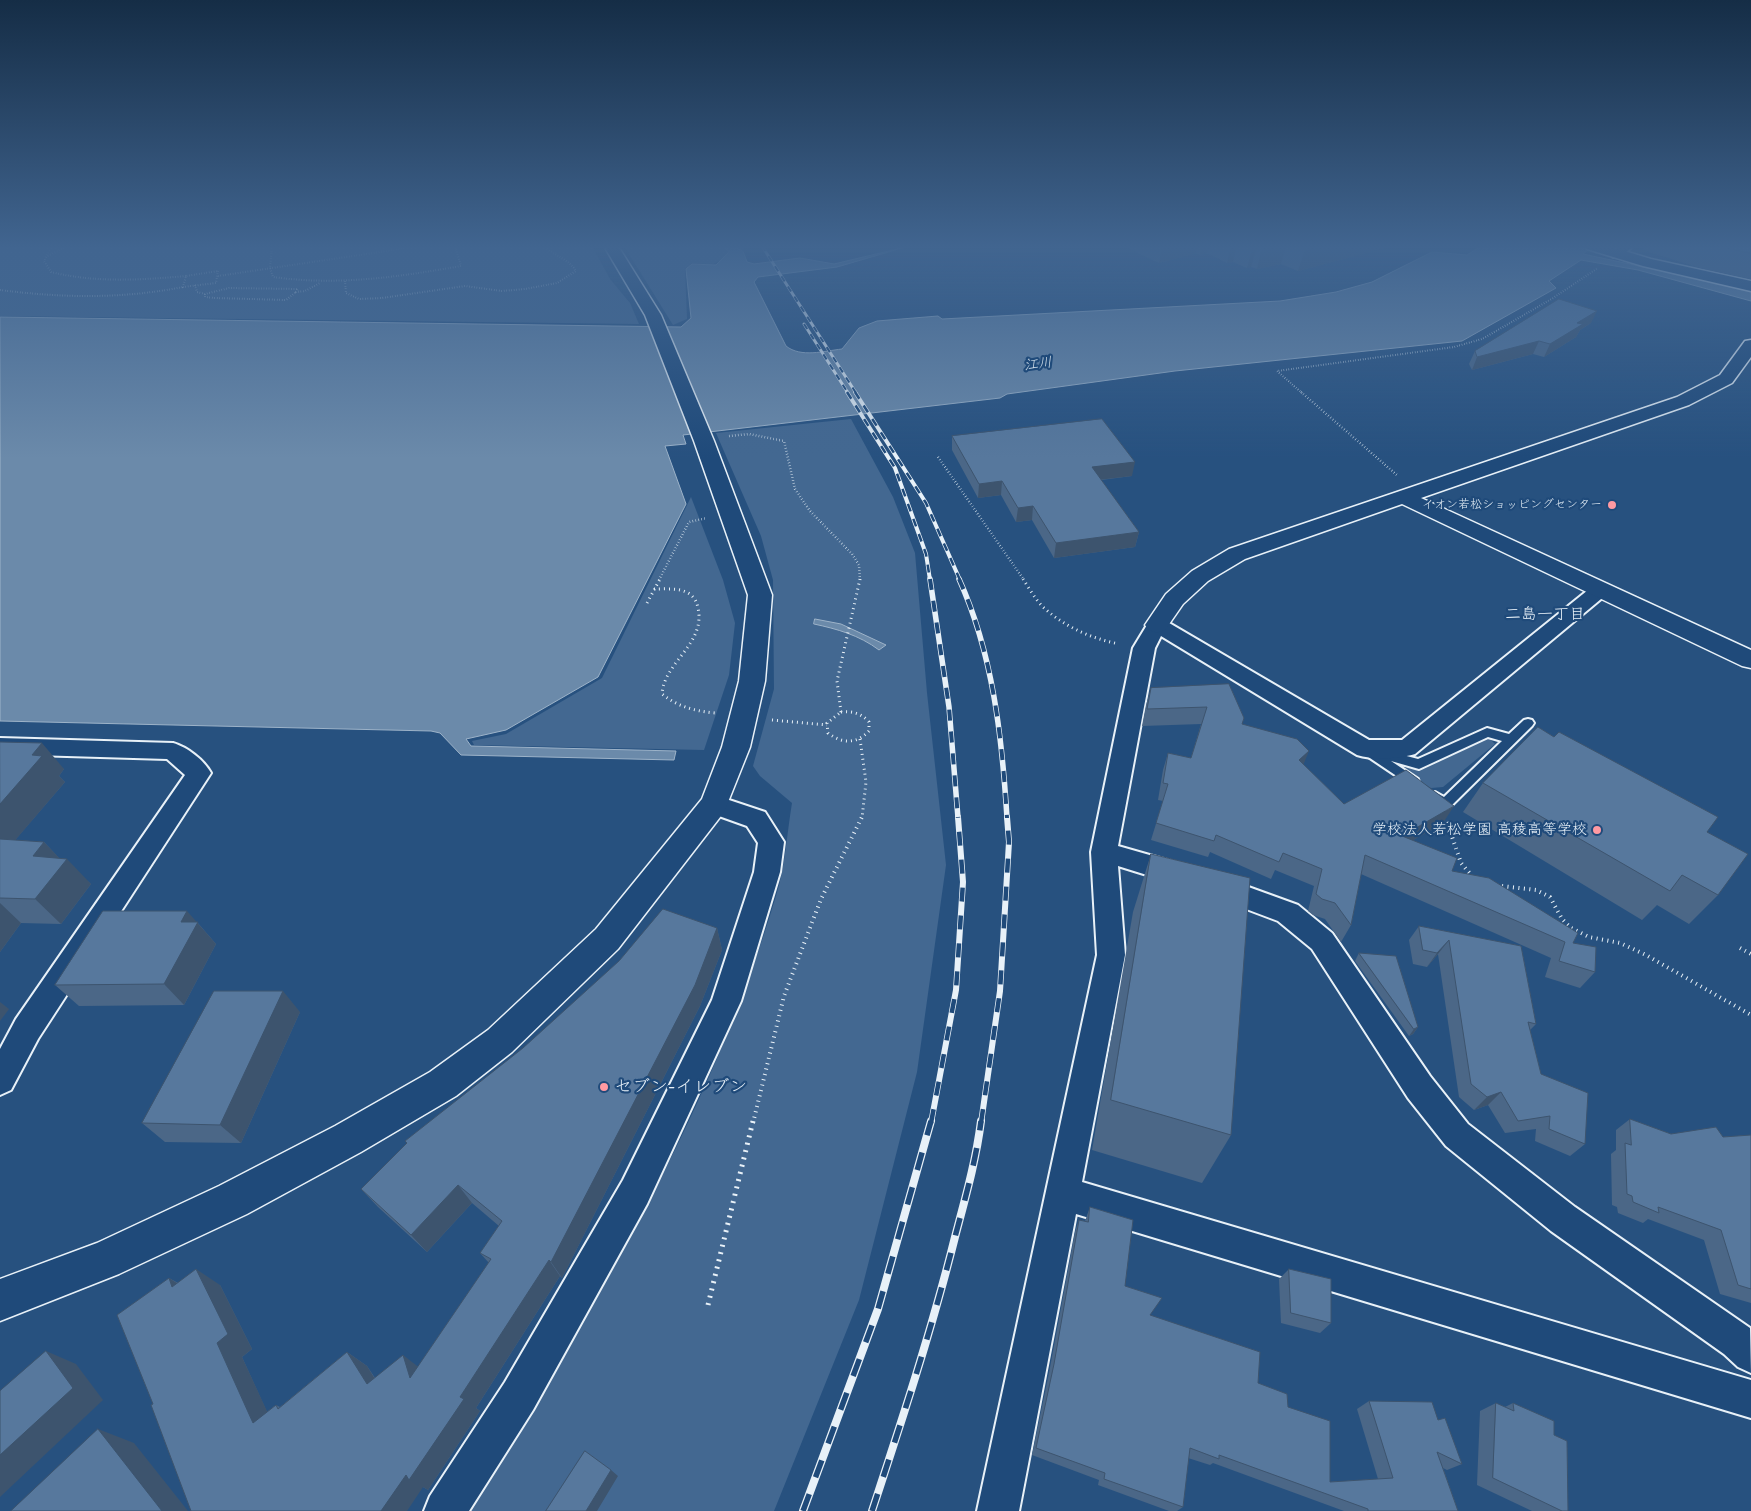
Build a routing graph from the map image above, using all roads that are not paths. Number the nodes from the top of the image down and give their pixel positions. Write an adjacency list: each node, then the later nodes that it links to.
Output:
1 (654, 317): 11 (main road)
2 (1751, 345): 3 (main road)
3 (1402, 487): 4 (main road); 5 (main road)
4 (1600, 590): 6 (main road); 10 (street)
5 (1157, 625): 10 (street); 12 (street)
6 (1751, 660)
7 (1528, 723): 8 (lane)
8 (1512, 739): 10 (lane); 10 (lane)
9 (0, 746): 13 (street)
10 (1365, 749)
11 (714, 804): 15 (main road); 18 (street)
12 (1104, 852): 14 (street); 16 (street)
13 (0, 1080)
14 (1063, 1193): 17 (street); 19 (street)
15 (0, 1300)
16 (1751, 1354)
17 (1751, 1399)
18 (445, 1511)
19 (998, 1511)

